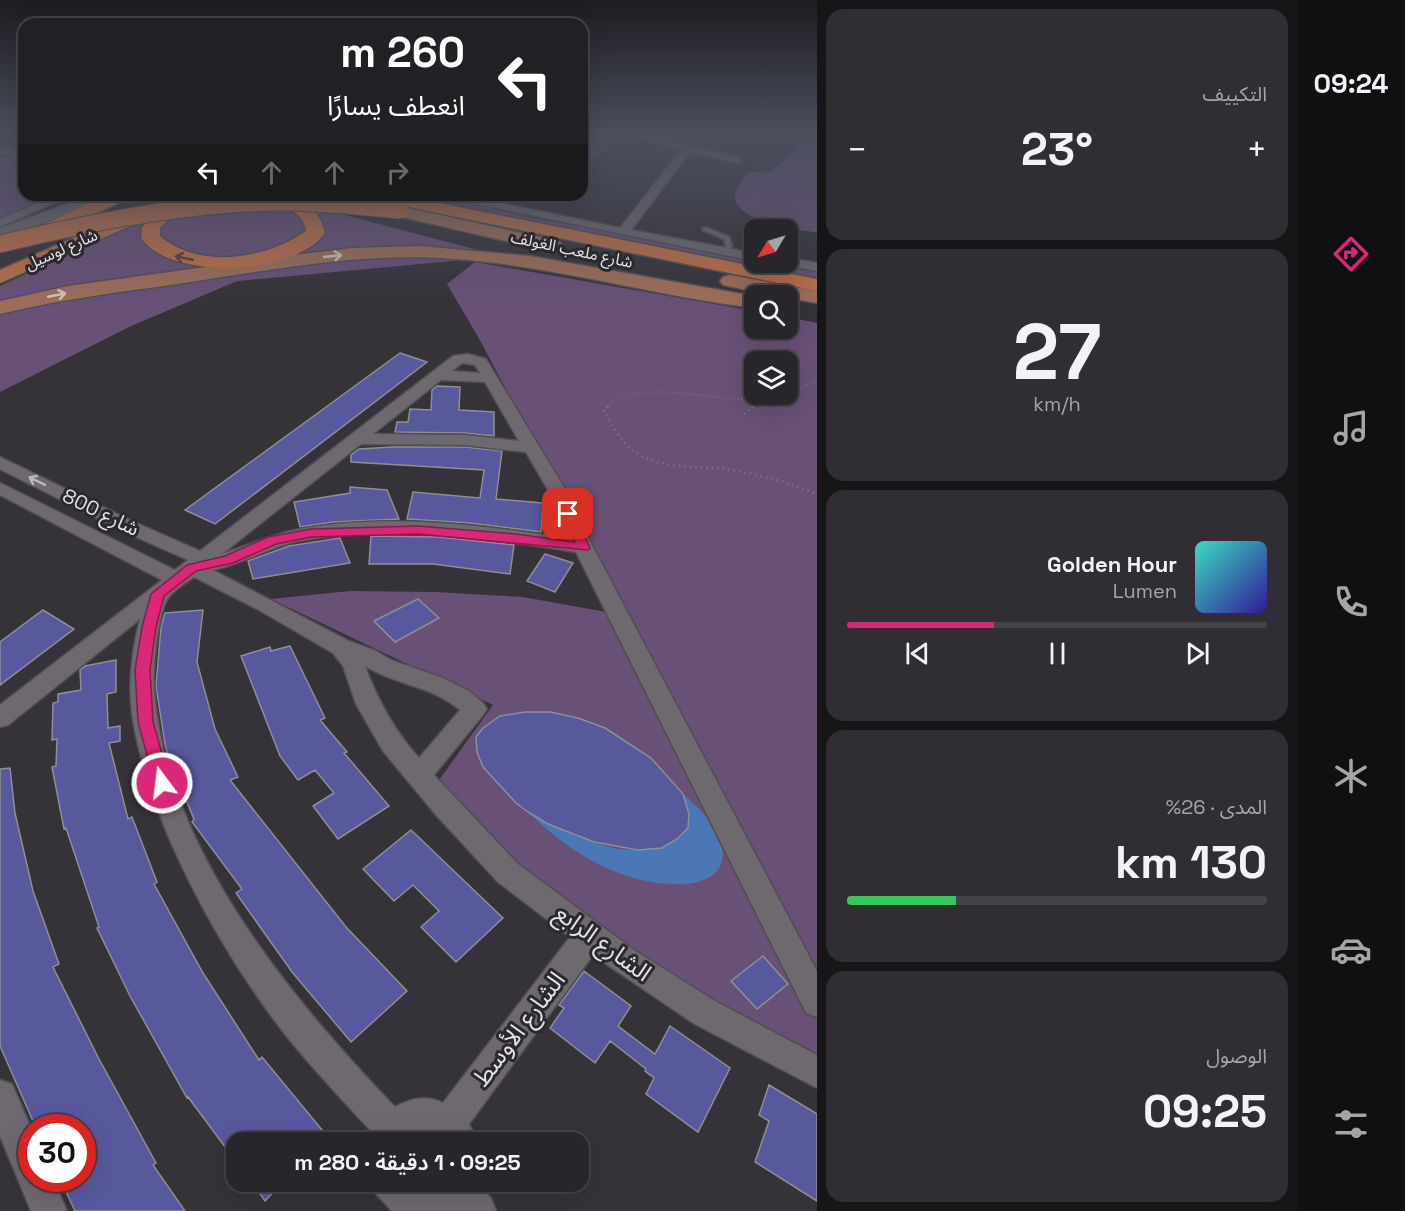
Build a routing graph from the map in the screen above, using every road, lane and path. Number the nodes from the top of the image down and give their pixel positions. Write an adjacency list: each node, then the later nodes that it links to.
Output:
1 (655, 191): 17 (street)
2 (756, 191): 15 (path)
3 (53, 201): 14 (street)
4 (90, 201): 18 (street, شارع لوسيل)
5 (109, 201): 21 (highway)
6 (133, 201): 21 (highway, شارع لوسيل)
7 (176, 201): 25 (highway, شارع لوسيل)
8 (187, 201): 9 (highway, one-way to 8)
9 (285, 201)
10 (293, 201): 28 (main road, شارع ملعب الغولف)
11 (354, 201): 27 (main road, شارع ملعب الغولف)
12 (403, 201): 26 (highway)
13 (476, 201): 17 (street)
14 (0, 223)
15 (817, 226)
16 (705, 229): 20 (lane)
17 (623, 232): 20 (street)
18 (0, 234)
19 (0, 244): 26 (highway, bridge)
20 (725, 252): 22 (street)
21 (0, 254)
22 (744, 255)
23 (798, 264): 24 (street)
24 (817, 267)
25 (0, 277)
26 (817, 287)
27 (817, 297)
28 (744, 298)
29 (744, 298): 30 (main road, one-way to 29)
30 (0, 308)
31 (798, 308): 32 (main road)
32 (817, 311)
33 (817, 382): 34 (path)
34 (798, 389)
35 (744, 398): 42 (path)
36 (756, 405): 37 (path)
37 (744, 414)
38 (356, 439): 39 (street); 39 (street); 46 (street)
39 (530, 448): 45 (street)
40 (0, 462): 43 (street, شارع 800, one-way to 40)
41 (0, 488): 44 (street, شارع 800)
42 (817, 494)
43 (127, 526): 44 (street); 46 (street, شارع 800)
44 (105, 542): 46 (street, شارع 800)
45 (584, 548): 46 (street); 51 (street)
46 (182, 575): 47 (street); 48 (street); 54 (street)
47 (341, 647): 49 (street, الشارع الرابع); 49 (street)
48 (0, 718)
49 (418, 775): 50 (street, الشارع الرابع)
50 (590, 935): 52 (street, الشارع الرابع); 57 (street, الشارع الأوسط)
51 (817, 1002)
52 (817, 1072)
53 (0, 1096): 58 (street)
54 (386, 1132)
55 (393, 1132): 56 (street)
56 (454, 1132)
57 (456, 1132)
58 (18, 1138)
59 (41, 1192): 62 (street)
60 (465, 1194): 61 (street)
61 (392, 1197)
62 (50, 1211)

